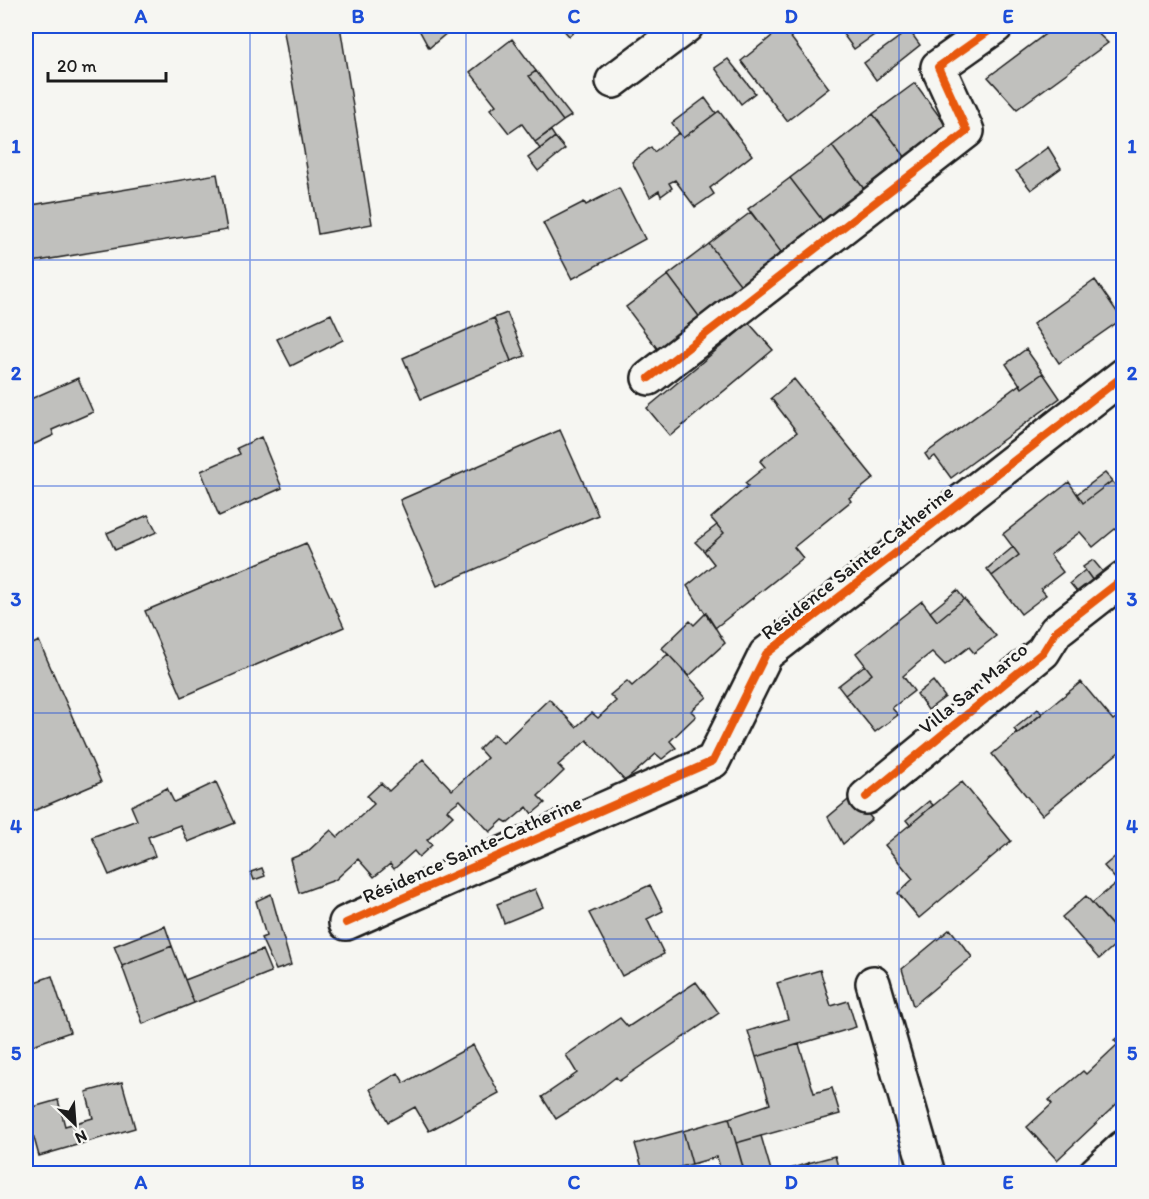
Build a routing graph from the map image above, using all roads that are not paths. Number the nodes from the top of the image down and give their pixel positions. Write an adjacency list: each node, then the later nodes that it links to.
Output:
1 (686, 26): 3 (street)
2 (996, 26): 5 (street)
3 (613, 81)
4 (1124, 375): 8 (street, Résidence Sainte-Catherine)
5 (649, 378)
6 (1124, 578): 7 (street, Villa San Marco)
7 (866, 797)
8 (346, 923)
9 (873, 983): 11 (street)
10 (1124, 1147): 12 (street)
11 (928, 1173)
12 (1095, 1173)

